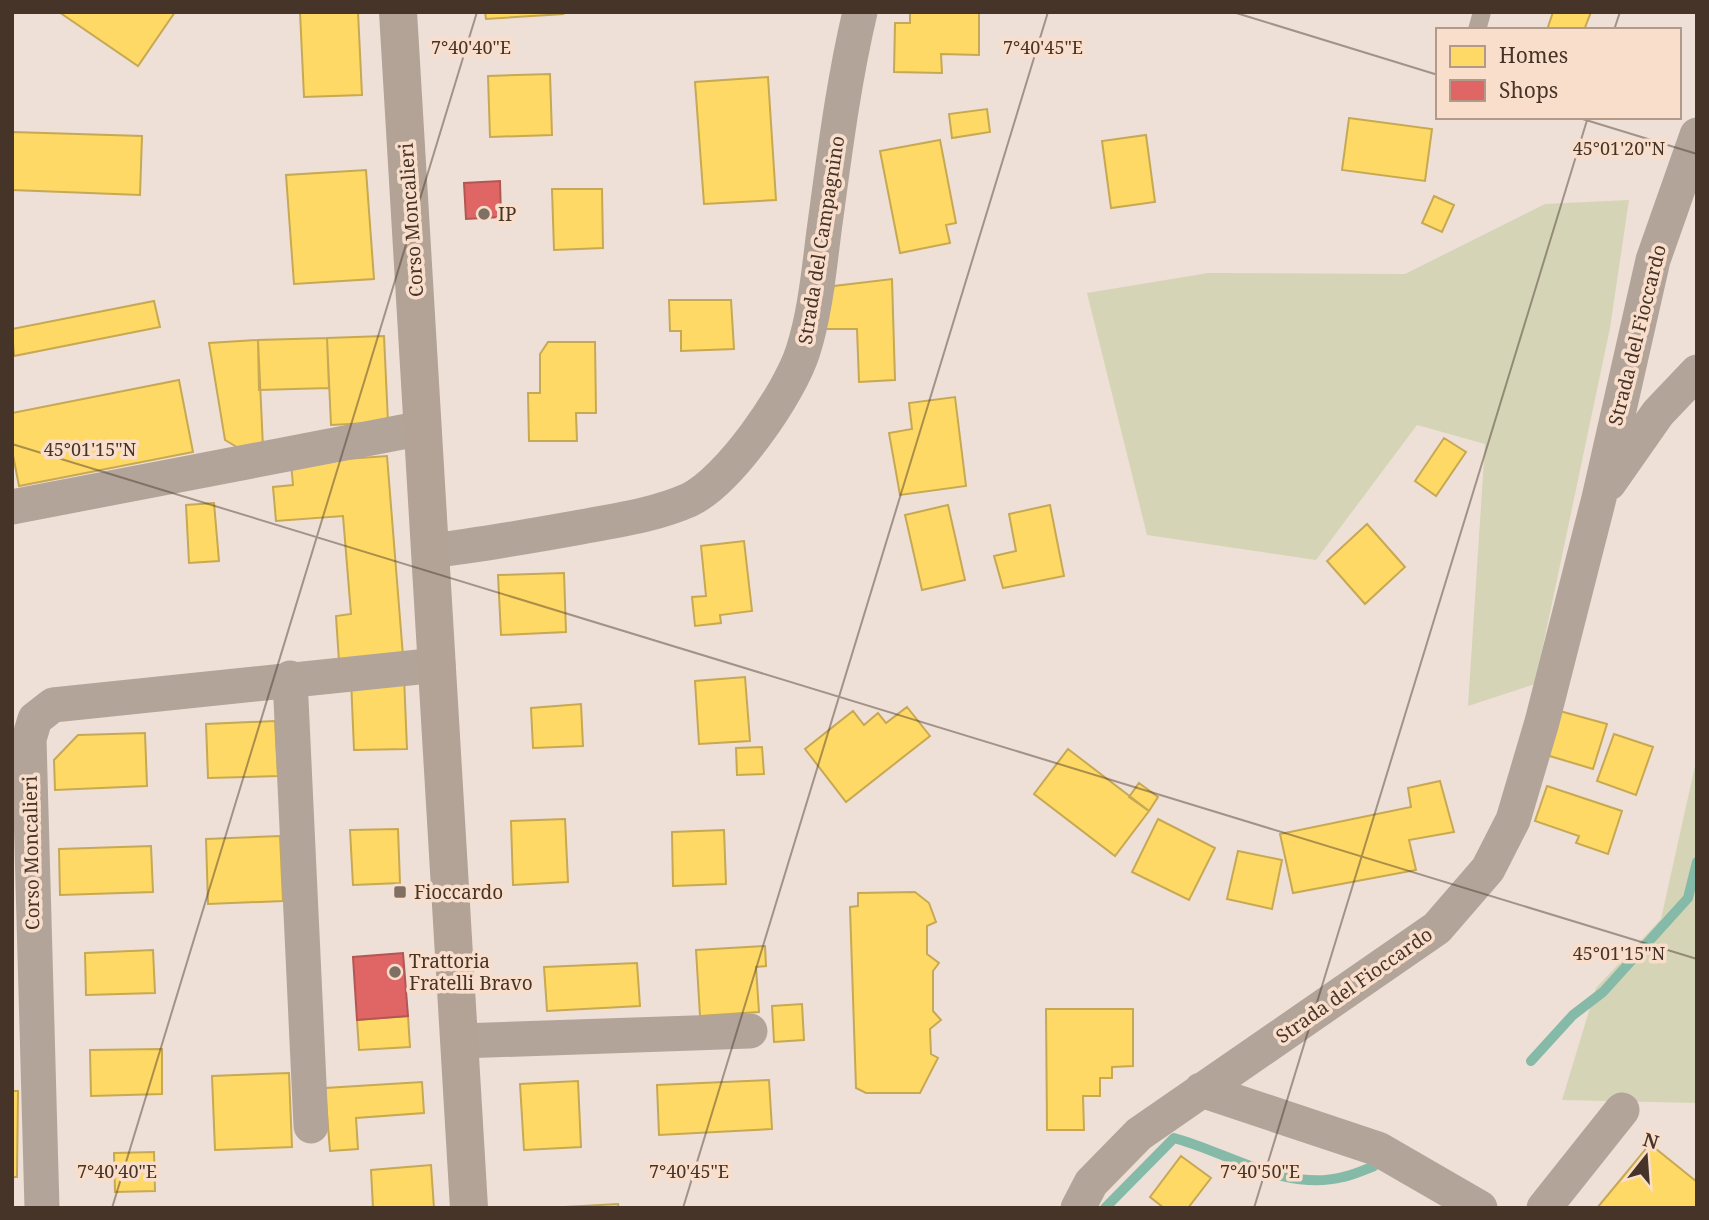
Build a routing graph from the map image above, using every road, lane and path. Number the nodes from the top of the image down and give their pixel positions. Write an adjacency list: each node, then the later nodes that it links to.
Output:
1 (398, 12): 5 (main road, Corso Moncalieri)
2 (860, 12): 8 (street, Strada del Campagnino)
3 (1697, 135): 6 (street, Strada del Fioccardo)
4 (1697, 372): 6 (street, Strada del Fioccardo)
5 (423, 428): 7 (street); 8 (main road, Corso Moncalieri)
6 (1599, 498): 13 (street, Strada del Fioccardo)
7 (12, 507)
8 (430, 551): 9 (main road, Corso Moncalieri)
9 (438, 665): 10 (street, Corso Moncalieri); 12 (main road, Corso Moncalieri)
10 (290, 678): 15 (street); 16 (street, Corso Moncalieri)
11 (750, 1031): 12 (street)
12 (461, 1041): 17 (main road, Corso Moncalieri)
13 (1201, 1090): 18 (street, Strada del Fioccardo); 19 (street)
14 (1622, 1110): 20 (street)
15 (311, 1126)
16 (41, 1208)
17 (469, 1208)
18 (1078, 1208)
19 (1480, 1208)
20 (1544, 1208)

